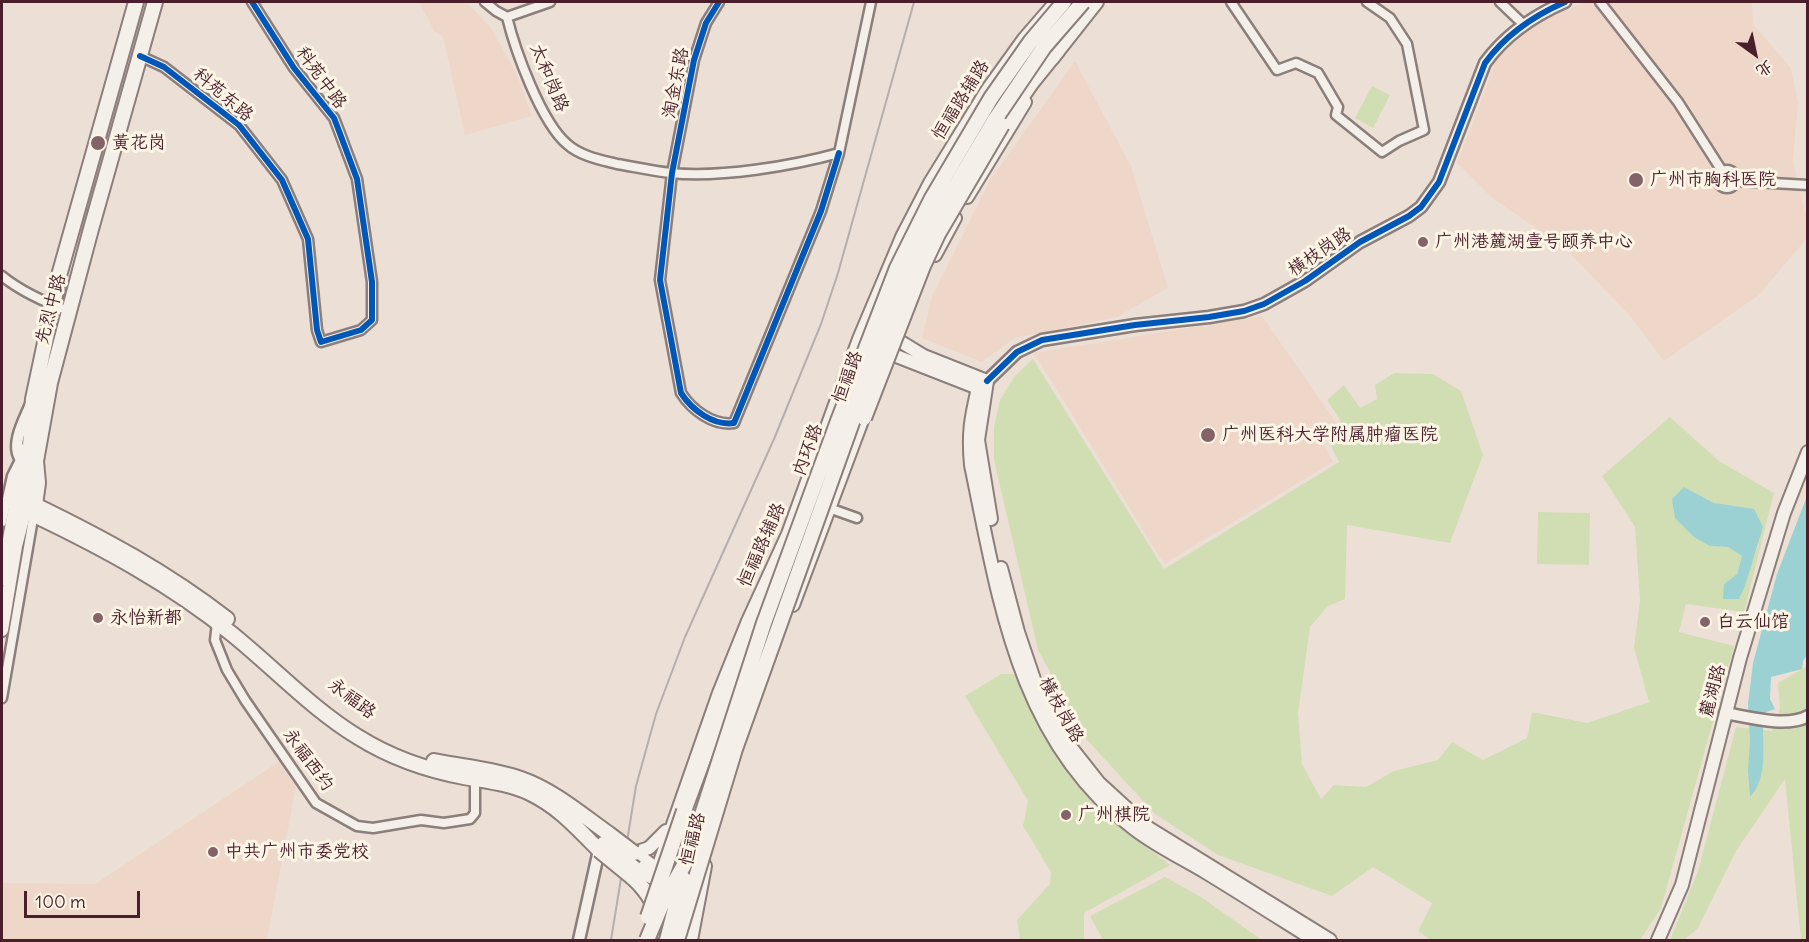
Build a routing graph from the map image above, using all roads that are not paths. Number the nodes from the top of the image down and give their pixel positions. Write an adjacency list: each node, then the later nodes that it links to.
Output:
1 (136, 2): 28 (main road, 先烈中路)
2 (155, 2): 21 (main road, 先烈中路)
3 (252, 2): 31 (street, 科苑中路)
4 (485, 2): 17 (street)
5 (550, 2): 17 (street)
6 (719, 2): 24 (street, 淘金东路)
7 (871, 2): 22 (street)
8 (1056, 2): 32 (main road, 恒福路辅路)
9 (1066, 2): 32 (main road, 恒福路); 58 (main road, 内环路, bridge)
10 (1082, 2): 19 (main road, 恒福路); 41 (main road, 内环路, bridge)
11 (1097, 2): 20 (main road)
12 (1231, 2): 13 (street)
13 (1367, 2)
14 (1500, 2): 18 (street)
15 (1565, 2): 18 (street, 横枝岗路)
16 (1600, 2): 23 (street)
17 (507, 17): 24 (street, 太和岗路)
18 (1523, 24): 33 (street, 横枝岗路)
19 (1060, 25): 20 (main road); 30 (main road, 恒福路)
20 (1057, 51): 30 (main road); 41 (main road, bridge)
21 (140, 56): 29 (main road, 先烈中路); 31 (street, 科苑东路)
22 (839, 153): 24 (street, 太和岗路); 24 (street, 淘金东路)
23 (1722, 171): 25 (street); 25 (street)
24 (672, 173)
25 (1737, 181): 26 (street)
26 (1808, 185)
27 (2, 276): 28 (street)
28 (52, 304): 29 (street); 35 (main road, 先烈中路)
29 (69, 310): 35 (main road, 先烈中路)
30 (889, 335): 32 (main road, 恒福路); 33 (main road)
31 (321, 342)
32 (873, 346): 33 (main road); 38 (main road, 恒福路); 43 (main road, 恒福路); 49 (main road, 恒福路辅路)
33 (982, 384): 68 (main road, 横枝岗路); 69 (main road, 横枝岗路)
34 (1808, 452): 51 (main road, 麓湖路)
35 (27, 458): 36 (main road, 先烈中路); 37 (main road)
36 (10, 482): 40 (main road, 先烈中路)
37 (30, 507): 40 (main road); 45 (main road); 46 (main road, 永福路); 55 (main road, 永福路)
38 (826, 507): 39 (street); 44 (main road, 恒福路); 48 (main road)
39 (857, 518)
40 (6, 526): 42 (main road, 先烈中路)
41 (800, 572): 57 (main road, 内环路, bridge)
42 (2, 579)
43 (770, 599): 44 (street); 49 (main road); 60 (main road, 恒福路); 64 (main road, bridge)
44 (788, 603): 48 (main road, 恒福路)
45 (11, 610): 47 (main road); 50 (street)
46 (217, 623): 53 (main road, 永福路); 53 (street, 永福西约)
47 (2, 630)
48 (769, 661): 57 (main road, 恒福路)
49 (731, 663): 54 (main road, 恒福路辅路)
50 (2, 698)
51 (1725, 713): 52 (street); 70 (main road, 麓湖路)
52 (1808, 716)
53 (475, 779): 55 (main road, 永福路)
54 (674, 820): 56 (main road); 60 (main road, 恒福路辅路)
55 (604, 842): 56 (main road, 永福路, bridge); 59 (main road, bridge); 63 (street)
56 (634, 853): 60 (main road, 永福路)
57 (705, 856): 60 (main road); 65 (main road, 内环路, bridge); 66 (main road, bridge); 67 (main road, 恒福路)
58 (688, 858): 62 (main road, bridge); 64 (main road, 内环路, bridge)
59 (634, 873): 60 (main road); 61 (main road)
60 (666, 880): 61 (main road, 恒福路辅路); 62 (main road, 恒福路); 67 (main road, 永福路)
61 (650, 897): 62 (main road); 64 (main road, 恒福路辅路)
62 (664, 938)
63 (579, 940)
64 (644, 940)
65 (677, 940)
66 (682, 940)
67 (689, 940)
68 (1314, 940)
69 (1330, 940)
70 (1658, 940)

